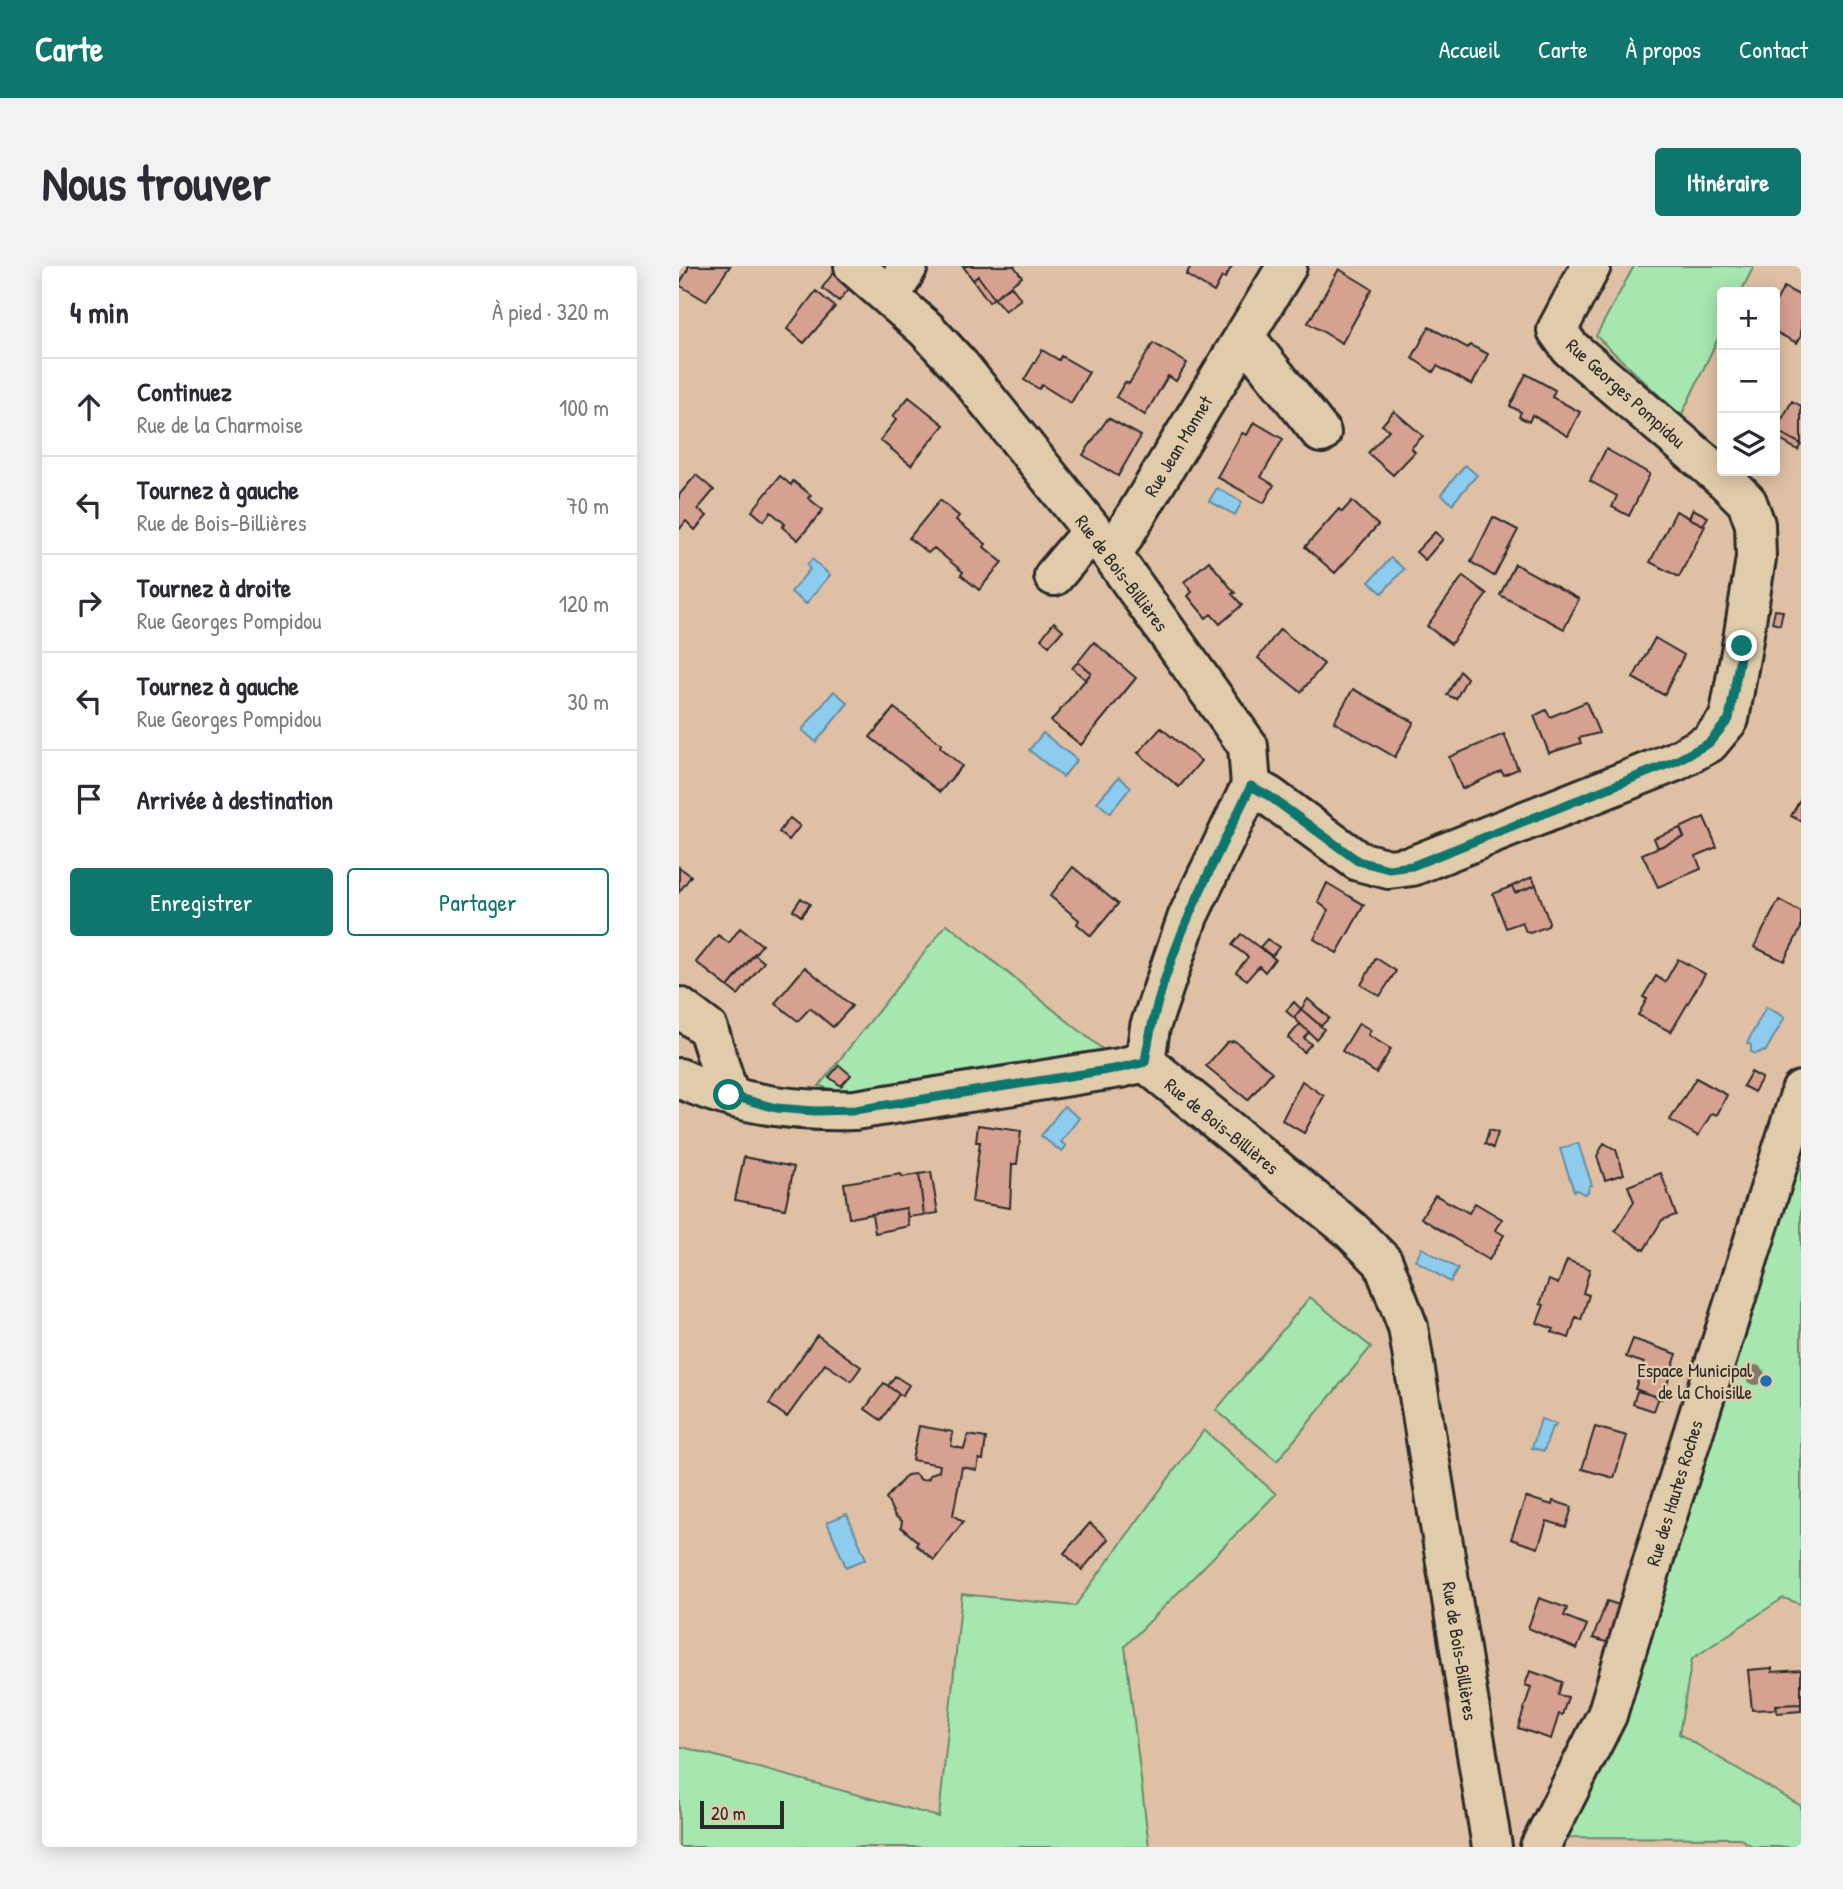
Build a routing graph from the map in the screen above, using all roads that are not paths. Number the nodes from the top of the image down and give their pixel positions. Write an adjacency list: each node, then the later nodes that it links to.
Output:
1 (854, 266): 4 (street, Rue de Bois-Billières)
2 (1287, 266): 5 (street, Rue Jean Monnet)
3 (1591, 266): 9 (street, Rue Georges Pompidou)
4 (900, 281): 7 (street, Rue de Bois-Billières)
5 (1244, 336): 6 (street); 7 (street, Rue Jean Monnet)
6 (1321, 433)
7 (1102, 543): 8 (street, Rue Jean Monnet); 9 (street, Rue de Bois-Billières)
8 (1053, 576)
9 (1251, 786): 11 (street)
10 (679, 1007): 14 (street)
11 (1145, 1062): 14 (street); 15 (street, Rue de Bois-Billières)
12 (679, 1078): 14 (street)
13 (1801, 1091): 16 (street, Rue des Hautes Roches)
14 (729, 1095)
15 (1492, 1847)
16 (1540, 1847)

